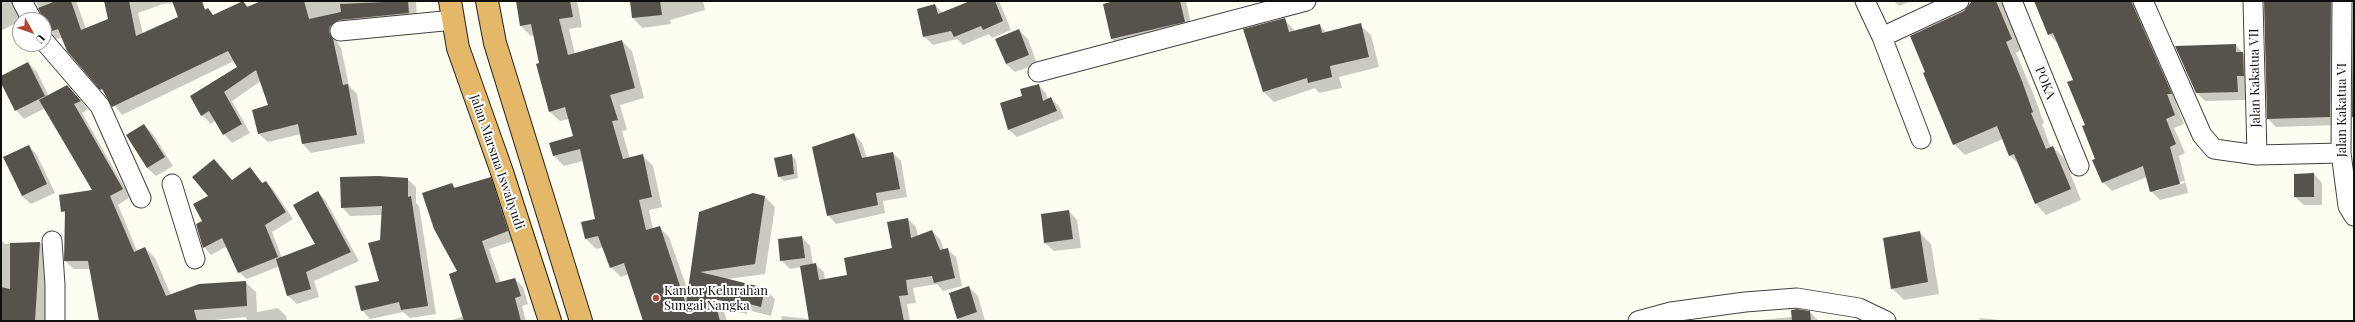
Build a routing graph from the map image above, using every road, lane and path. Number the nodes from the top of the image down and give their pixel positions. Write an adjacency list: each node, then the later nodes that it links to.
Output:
1 (22, 1): 11 (street)
2 (487, 1): 27 (highway)
3 (1306, 1): 15 (street)
4 (1864, 1): 13 (street)
5 (1959, 1): 13 (street)
6 (2012, 1): 19 (street, POKA)
7 (2143, 1): 18 (street)
8 (2254, 1): 18 (street, Jalan Kakatua VII)
9 (2342, 1): 17 (street, Jalan Kakatua VI)
10 (452, 11): 12 (street); 26 (highway, Jalan Marsma Iswahyudi)
11 (28, 12)
12 (340, 31)
13 (1882, 36): 16 (street)
14 (52, 50): 21 (street)
15 (1038, 72)
16 (1921, 139)
17 (2341, 153): 18 (street); 22 (street, Jalan Kakatua VI)
18 (2257, 155)
19 (2078, 166)
20 (172, 184): 24 (street)
21 (141, 198)
22 (2354, 216)
23 (52, 241): 25 (street)
24 (195, 259)
25 (55, 321)
26 (550, 321)
27 (581, 321)
28 (1638, 321): 29 (street)
29 (1886, 321)

